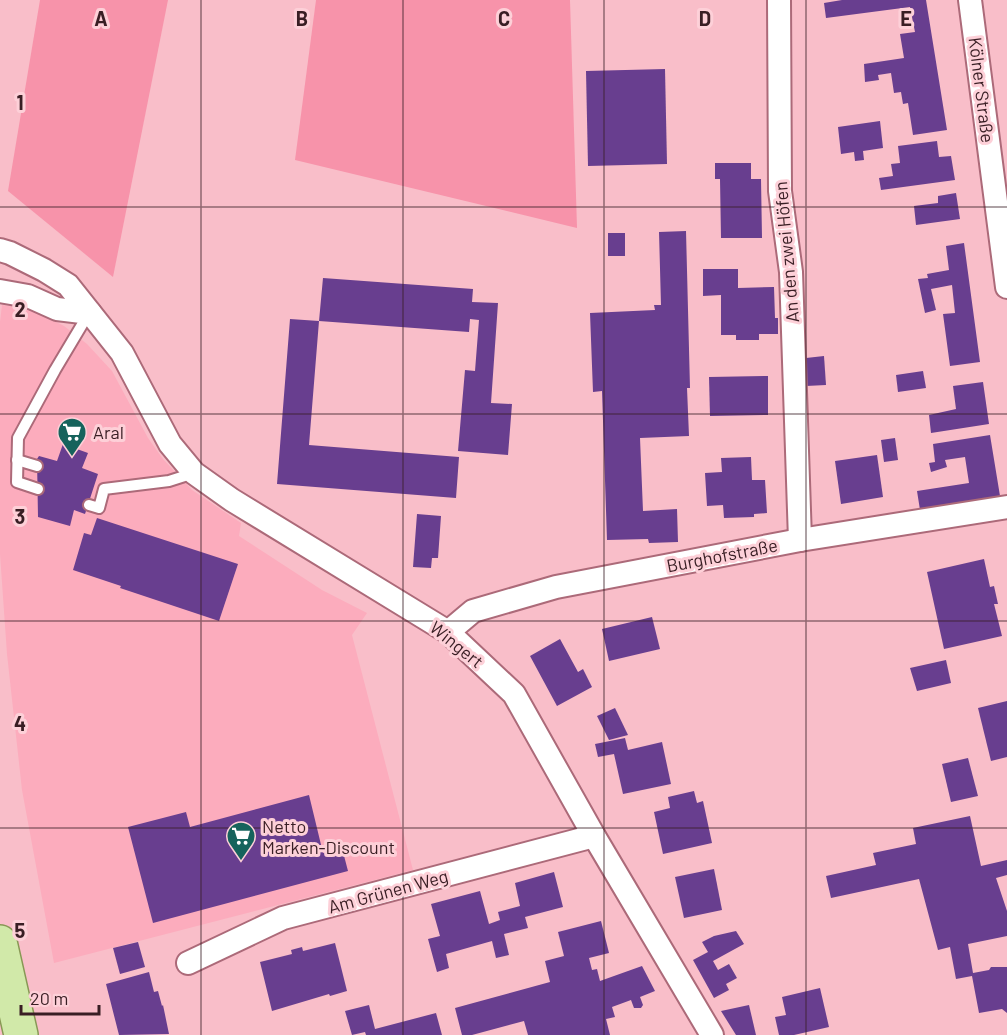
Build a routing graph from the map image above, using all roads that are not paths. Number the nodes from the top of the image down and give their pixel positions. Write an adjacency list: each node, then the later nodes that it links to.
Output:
1 (779, 0): 13 (street, An den zwei Höfen)
2 (970, 0): 4 (street, Kölner Straße)
3 (0, 250): 6 (street, Wingert)
4 (1007, 287)
5 (0, 291): 6 (street)
6 (90, 313): 7 (lane); 9 (street, Wingert)
7 (17, 460): 8 (lane); 10 (lane)
8 (37, 466)
9 (194, 472): 11 (lane); 14 (street, Wingert)
10 (38, 489)
11 (88, 505)
12 (1007, 507): 13 (street, Burghofstraße)
13 (800, 540): 14 (street, Burghofstraße)
14 (448, 632): 15 (street, Wingert)
15 (594, 836): 17 (street, Am Grünen Weg); 19 (street, Wingert)
16 (0, 942): 18 (main road)
17 (188, 963)
18 (21, 1035)
19 (712, 1035)

